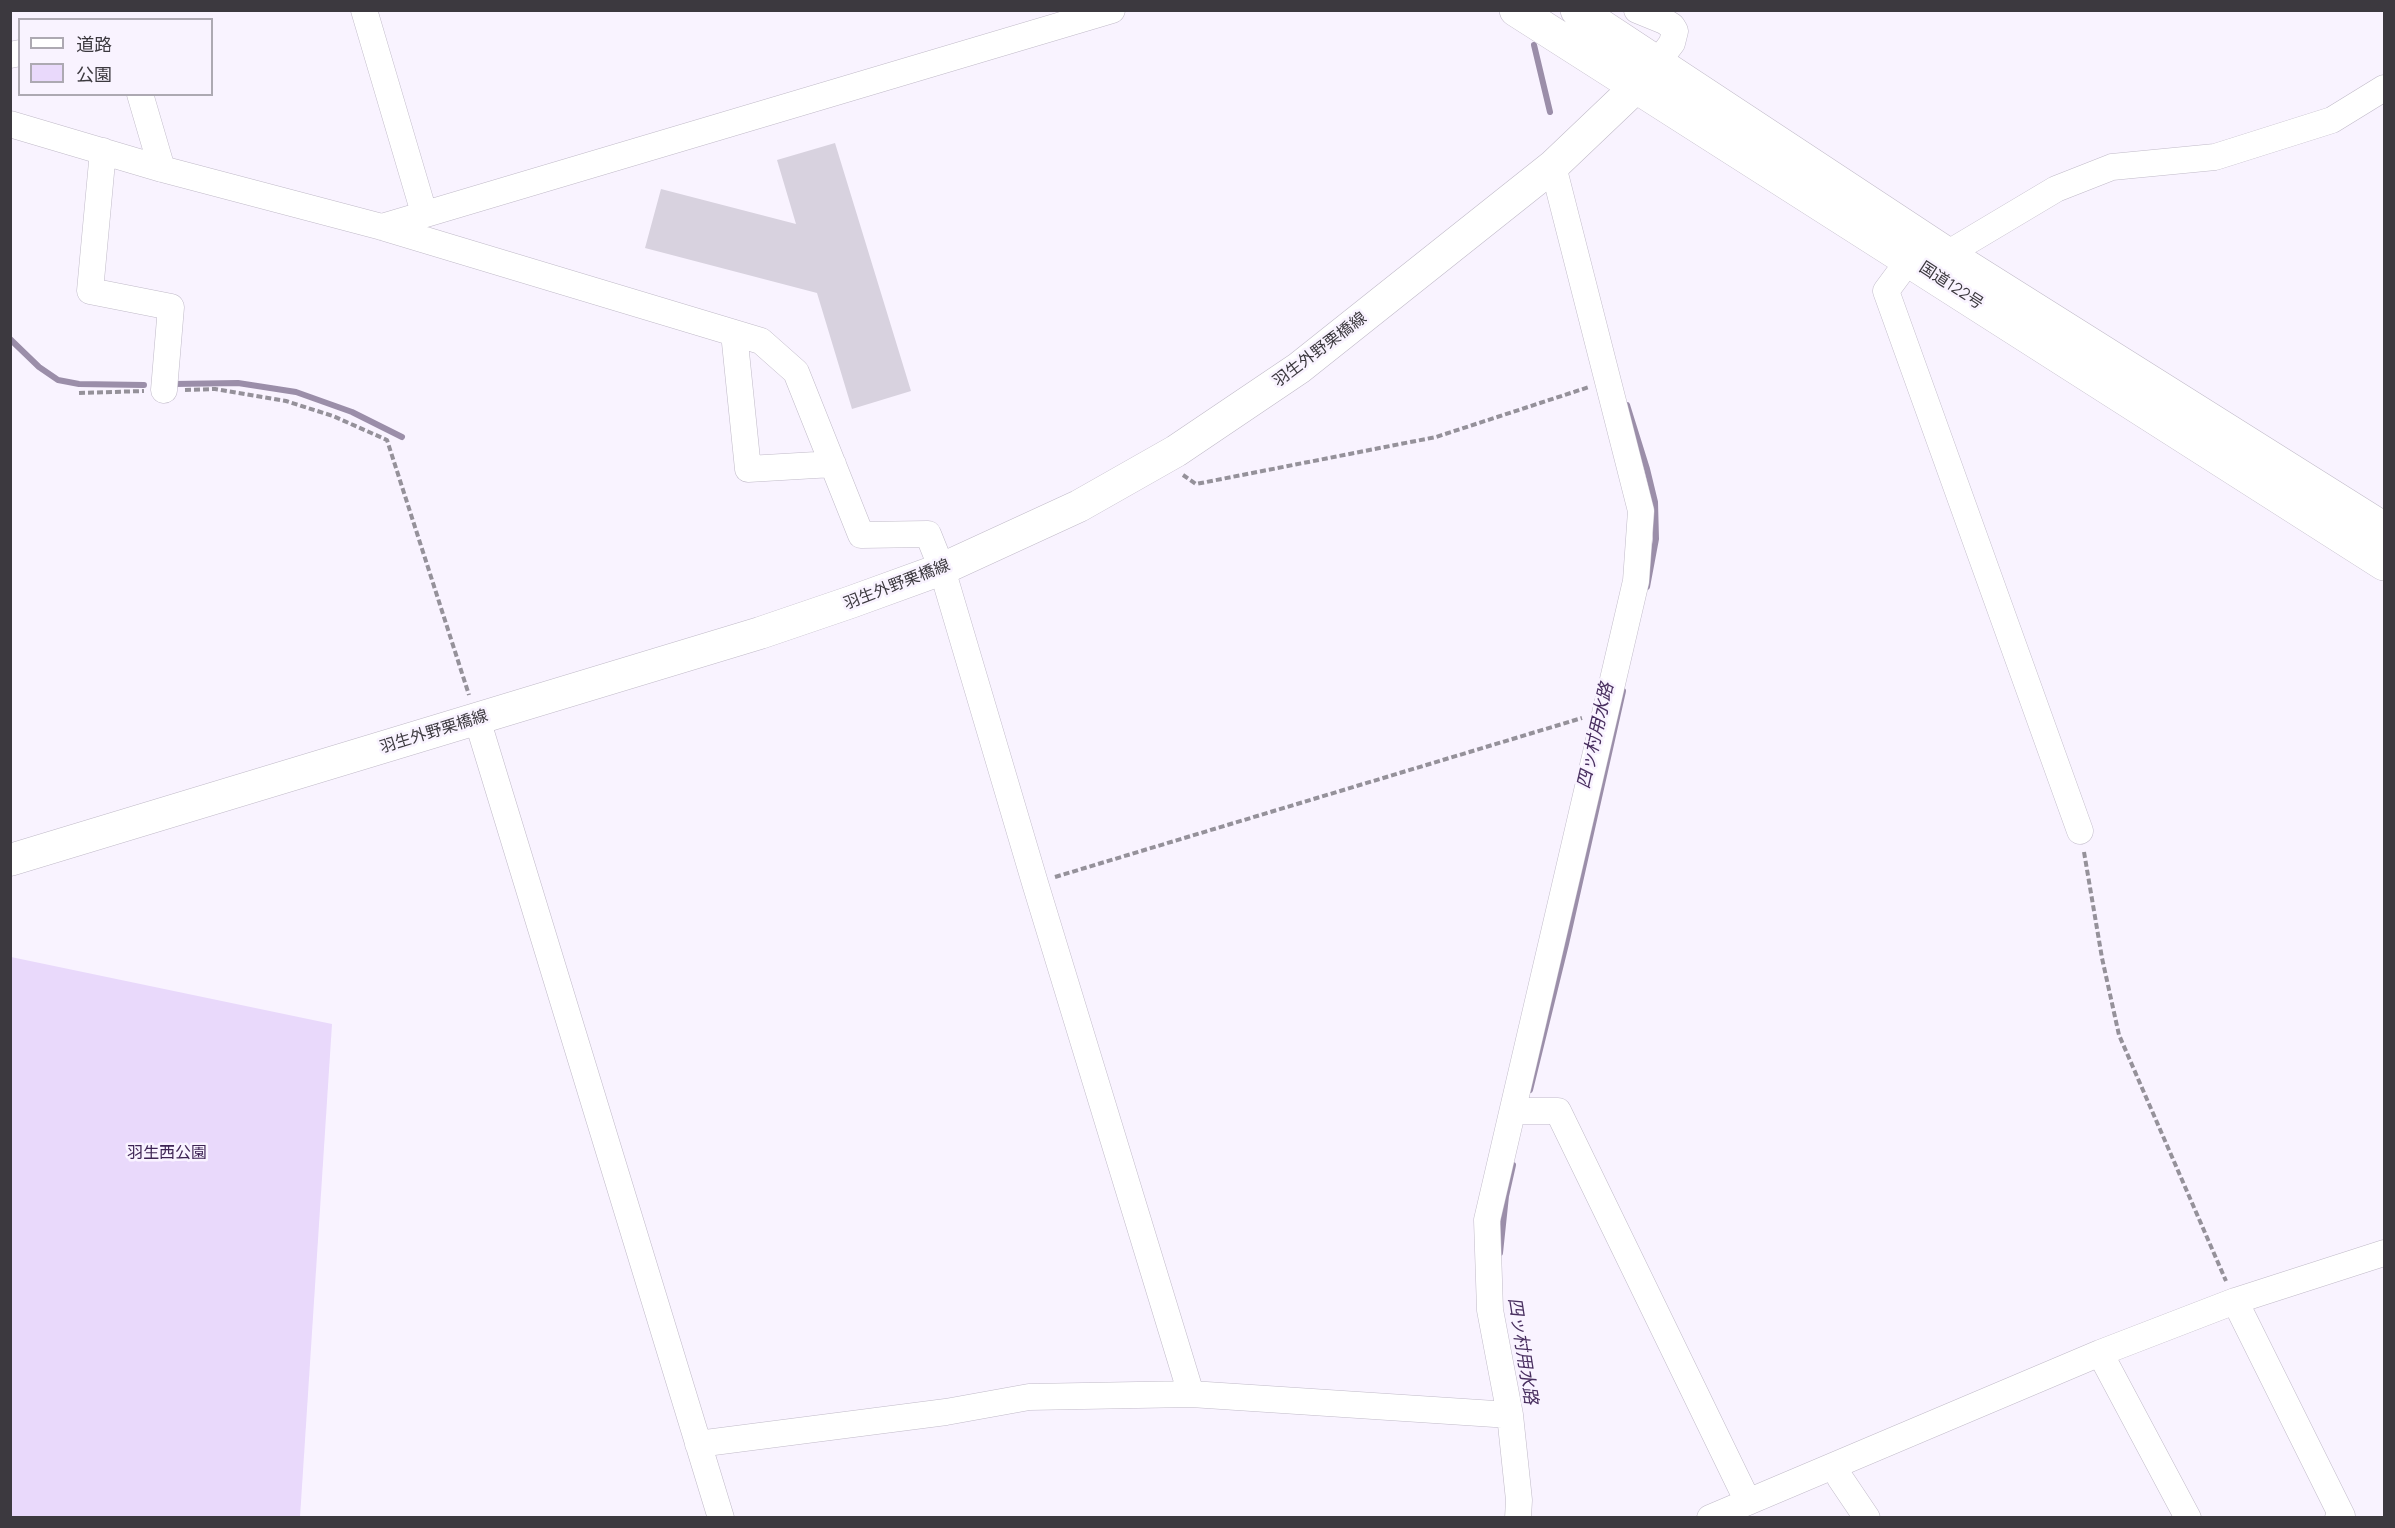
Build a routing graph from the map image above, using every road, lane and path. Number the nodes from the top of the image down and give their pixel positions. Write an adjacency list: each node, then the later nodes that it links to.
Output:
1 (364, 10): 13 (street)
2 (1112, 10): 13 (street)
3 (1516, 10): 6 (highway, 国道122号)
4 (1577, 10): 6 (highway, 国道122号)
5 (1637, 10): 6 (street)
6 (1647, 74): 11 (main road, 羽生外野栗橋線); 15 (highway, 国道122号); 16 (highway, 国道122号)
7 (2385, 88): 15 (street)
8 (141, 96): 12 (street)
9 (10, 124): 10 (street)
10 (103, 151): 12 (street); 19 (street)
11 (1553, 166): 18 (street); 21 (main road, 羽生外野栗橋線)
12 (162, 169): 14 (street)
13 (424, 213): 14 (street)
14 (382, 227): 17 (street)
15 (1947, 254): 23 (highway, 国道122号)
16 (1909, 260): 24 (highway, 国道122号); 28 (street)
17 (734, 333): 22 (street); 22 (street)
18 (1610, 380): 21 (path); 26 (street)
19 (164, 390): 20 (path); 27 (path)
20 (79, 393)
21 (1160, 460): 25 (main road, 羽生外野栗橋線)
22 (833, 464): 25 (street)
23 (2385, 529)
24 (2385, 564)
25 (942, 569): 27 (main road, 羽生外野栗橋線); 30 (street)
26 (1606, 711): 30 (path); 31 (street)
27 (477, 719): 29 (main road, 羽生外野栗橋線); 37 (street)
28 (2080, 831): 33 (path)
29 (10, 860)
30 (1035, 884): 35 (street)
31 (1513, 1111): 36 (street); 39 (street)
32 (2385, 1253): 33 (street)
33 (2235, 1301): 34 (street); 45 (street)
34 (2100, 1353): 38 (street); 44 (street)
35 (1191, 1394): 36 (street); 37 (street)
36 (1509, 1415): 41 (street)
37 (698, 1444): 40 (street)
38 (1836, 1465): 39 (street); 43 (street)
39 (1748, 1502): 42 (street)
40 (721, 1518)
41 (1518, 1518)
42 (1710, 1518)
43 (1867, 1518)
44 (2188, 1518)
45 (2338, 1518)

